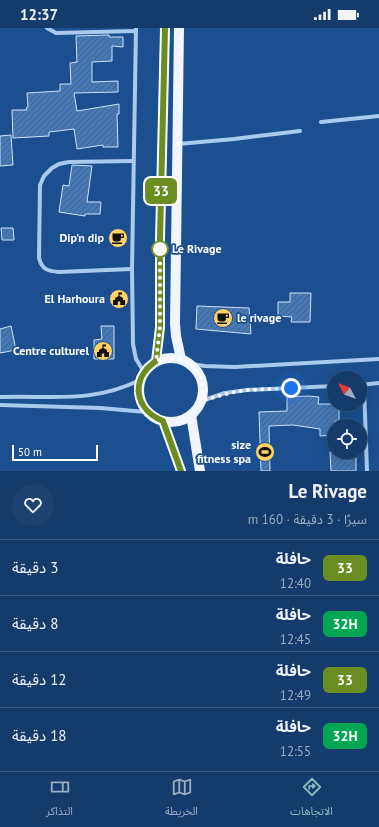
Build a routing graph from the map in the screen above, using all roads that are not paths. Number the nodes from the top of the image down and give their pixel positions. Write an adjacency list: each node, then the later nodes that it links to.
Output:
1 (47, 28): 4 (street)
2 (165, 28): 13 (main road)
3 (179, 28): 8 (main road)
4 (136, 30): 9 (street)
5 (379, 116): 6 (street)
6 (321, 122)
7 (300, 131): 8 (street)
8 (178, 144): 11 (main road)
9 (133, 161): 10 (street); 10 (street)
10 (132, 269): 15 (street)
11 (181, 359): 13 (main road); 14 (main road)
12 (379, 360): 14 (street)
13 (156, 361): 15 (main road)
14 (191, 364): 21 (main road)
15 (142, 376): 20 (street); 25 (main road)
16 (379, 383): 17 (street)
17 (367, 384)
18 (327, 386): 21 (street)
19 (0, 397): 20 (street)
20 (7, 397): 23 (street)
21 (201, 401): 26 (main road)
22 (0, 405): 23 (street)
23 (7, 405): 25 (street)
24 (363, 411): 30 (street)
25 (146, 412): 27 (main road)
26 (191, 415): 27 (main road); 29 (main road)
27 (163, 421): 28 (main road)
28 (181, 471)
29 (200, 471)
30 (366, 471)

